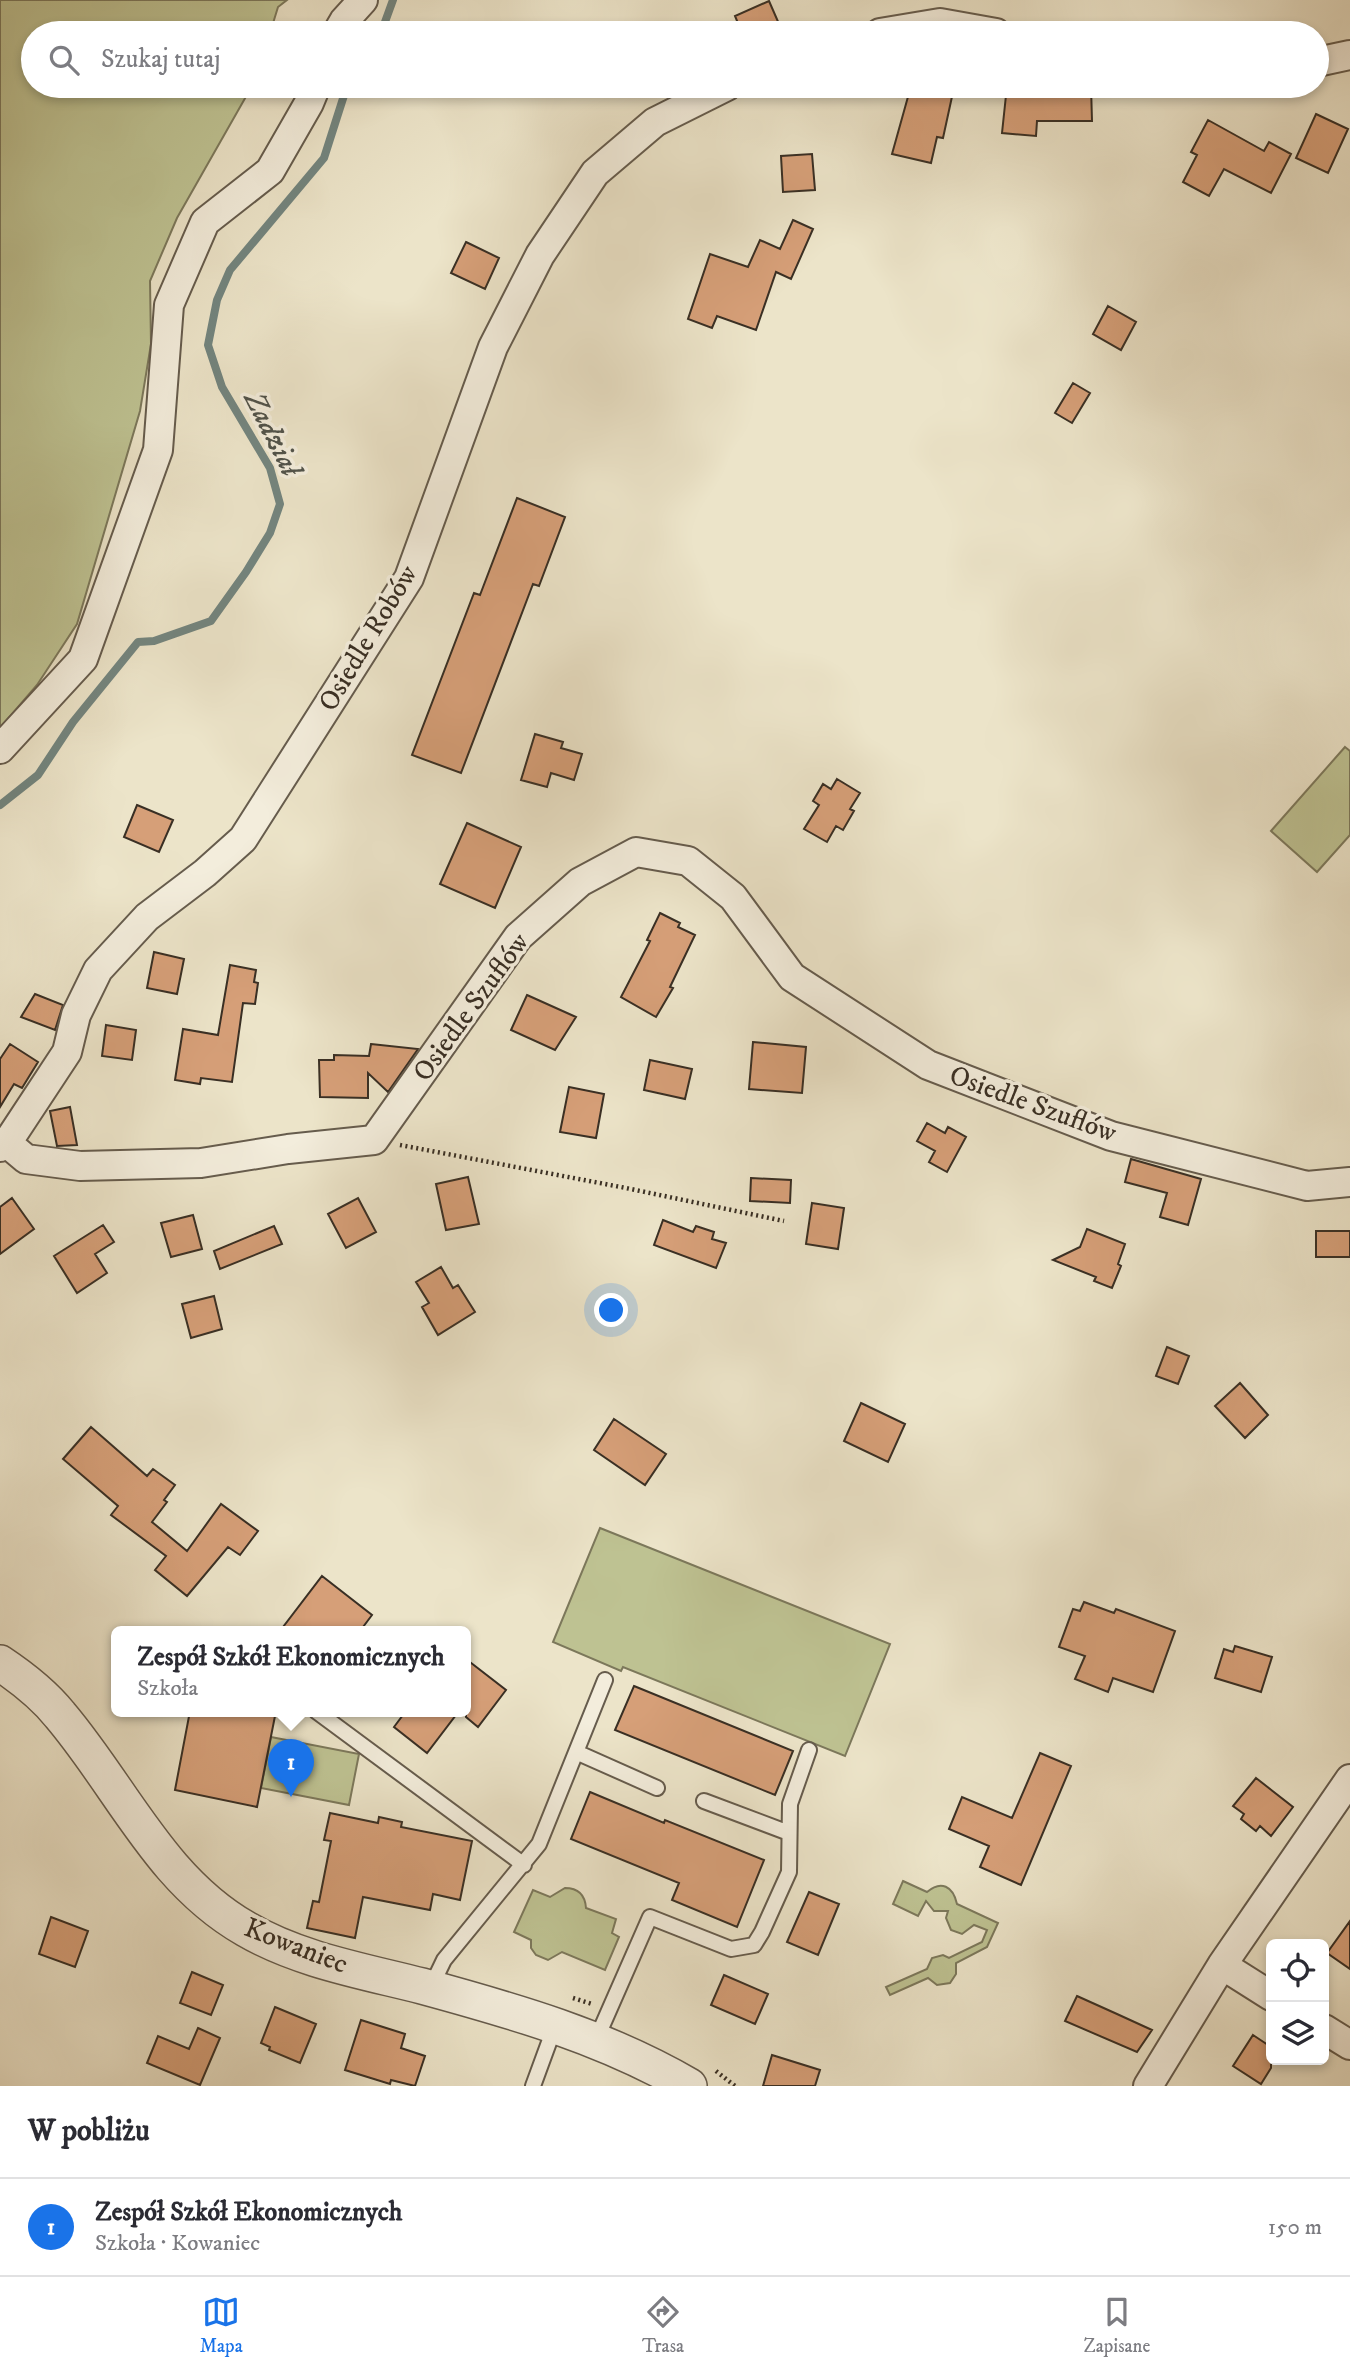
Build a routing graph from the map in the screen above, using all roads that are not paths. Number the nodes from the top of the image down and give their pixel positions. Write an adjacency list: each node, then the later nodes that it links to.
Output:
1 (363, 0): 2 (street)
2 (344, 21)
3 (1350, 55): 4 (street)
4 (1329, 59)
5 (311, 98): 7 (street)
6 (703, 98): 8 (street, Osiedle Robów)
7 (0, 749)
8 (3, 1145): 9 (street, Osiedle Szuflów)
9 (1350, 1182)
10 (0, 1663): 21 (street, Kowaniec)
11 (604, 1681): 14 (lane)
12 (324, 1717): 19 (lane)
13 (809, 1750): 18 (lane)
14 (576, 1752): 16 (lane); 19 (lane)
15 (1350, 1779): 20 (street)
16 (657, 1788)
17 (704, 1801): 18 (lane)
18 (789, 1833): 24 (lane)
19 (524, 1865): 21 (lane)
20 (1222, 1965): 22 (street); 29 (street)
21 (430, 1989): 23 (street, Kowaniec)
22 (1266, 1993)
23 (563, 2011): 24 (street, Kowaniec); 28 (lane)
24 (603, 2025): 27 (street, Kowaniec)
25 (1329, 2032): 26 (street)
26 (1350, 2045)
27 (701, 2078)
28 (533, 2086)
29 (1148, 2086)

